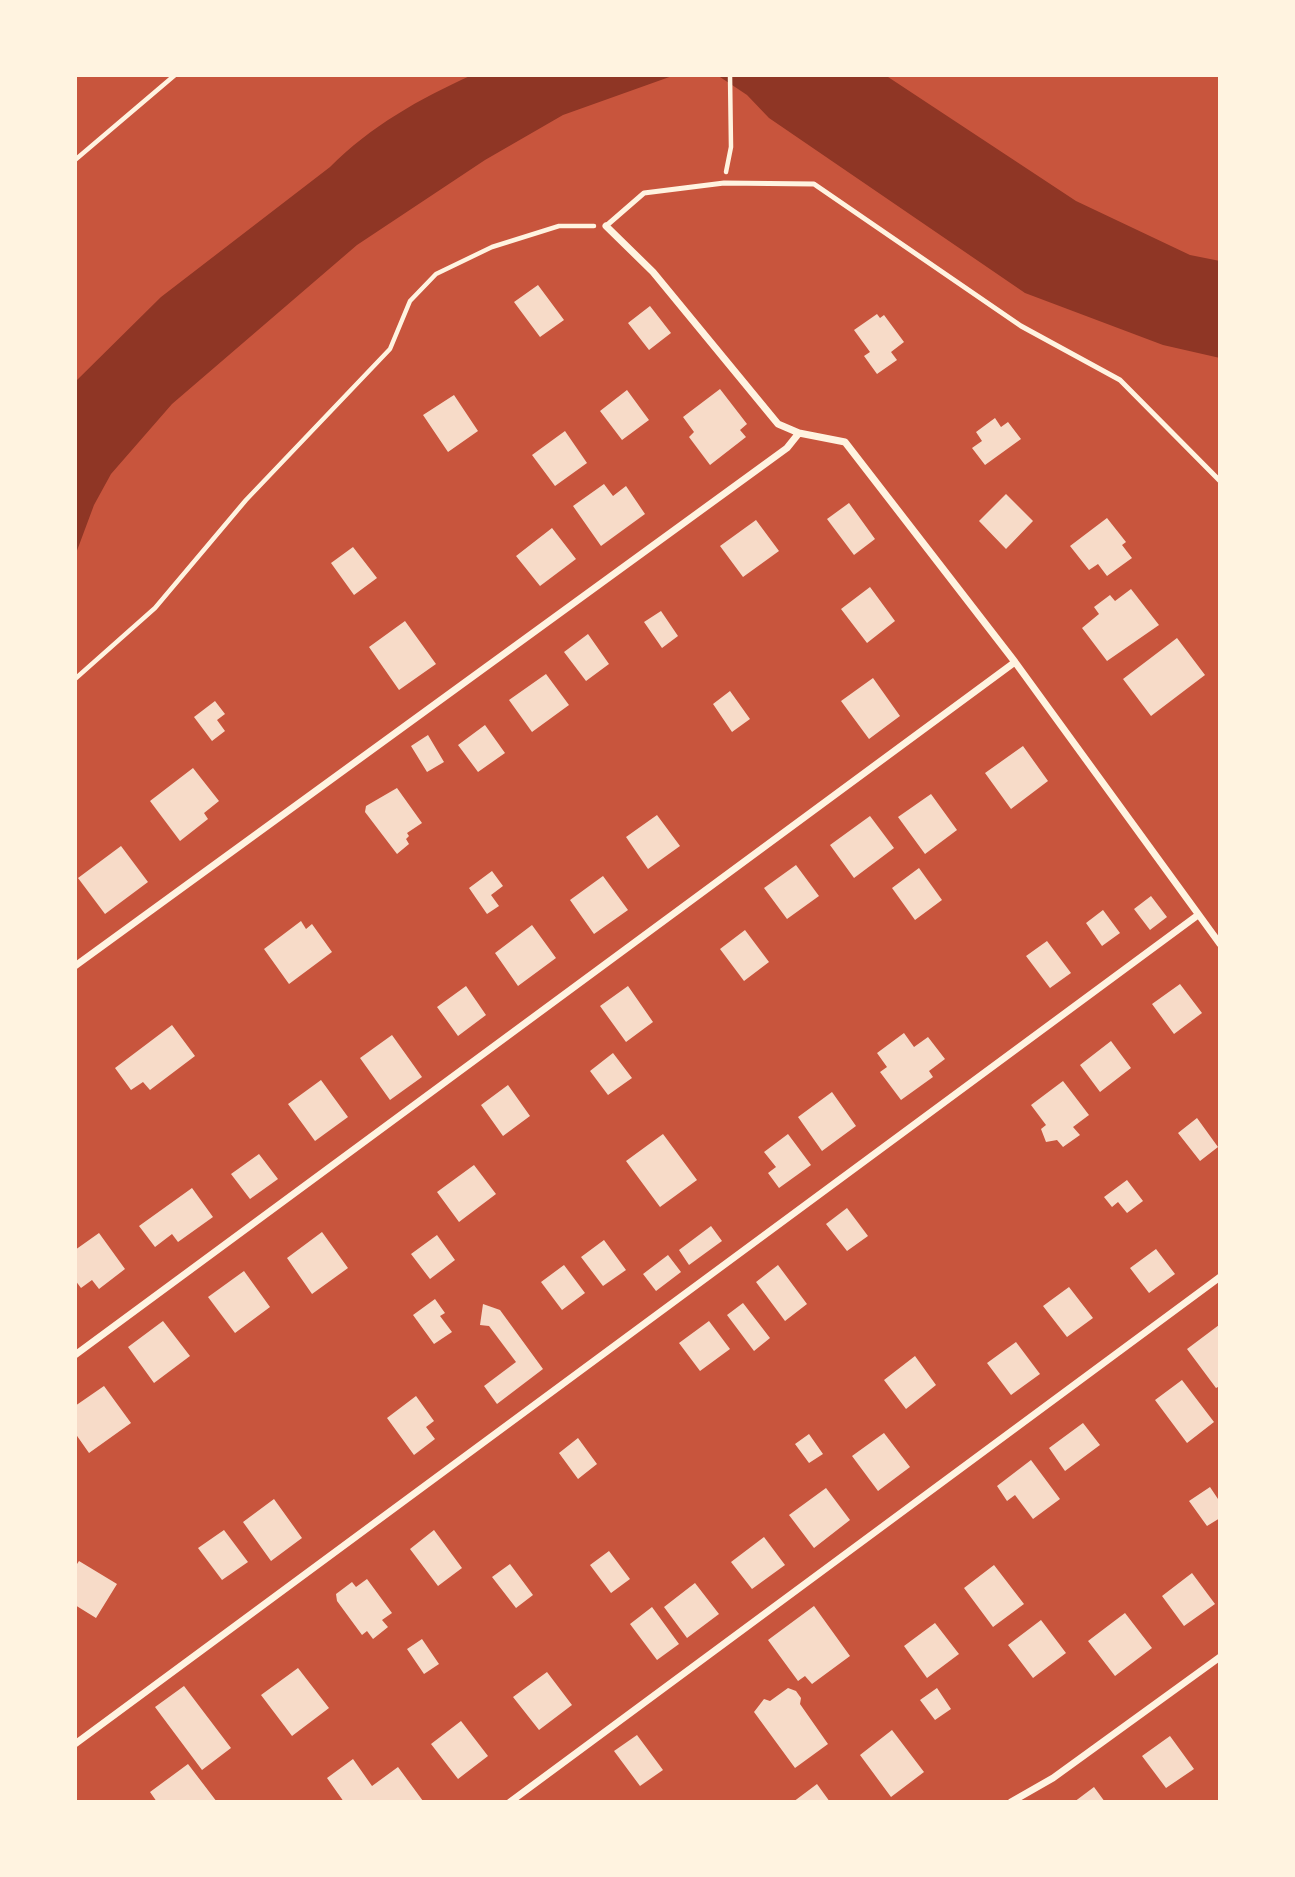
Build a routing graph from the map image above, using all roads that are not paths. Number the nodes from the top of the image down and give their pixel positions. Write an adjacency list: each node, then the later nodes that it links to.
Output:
1 (607, 226): 2 (street); 3 (lane)
2 (799, 433): 4 (street); 7 (street)
3 (1220, 481)
4 (1015, 662): 5 (street); 9 (street)
5 (1198, 915): 6 (street); 11 (street)
6 (1220, 944)
7 (75, 966)
8 (1220, 1277): 12 (street)
9 (75, 1355)
10 (1220, 1657): 13 (street)
11 (75, 1744)
12 (510, 1802)
13 (1011, 1802)

